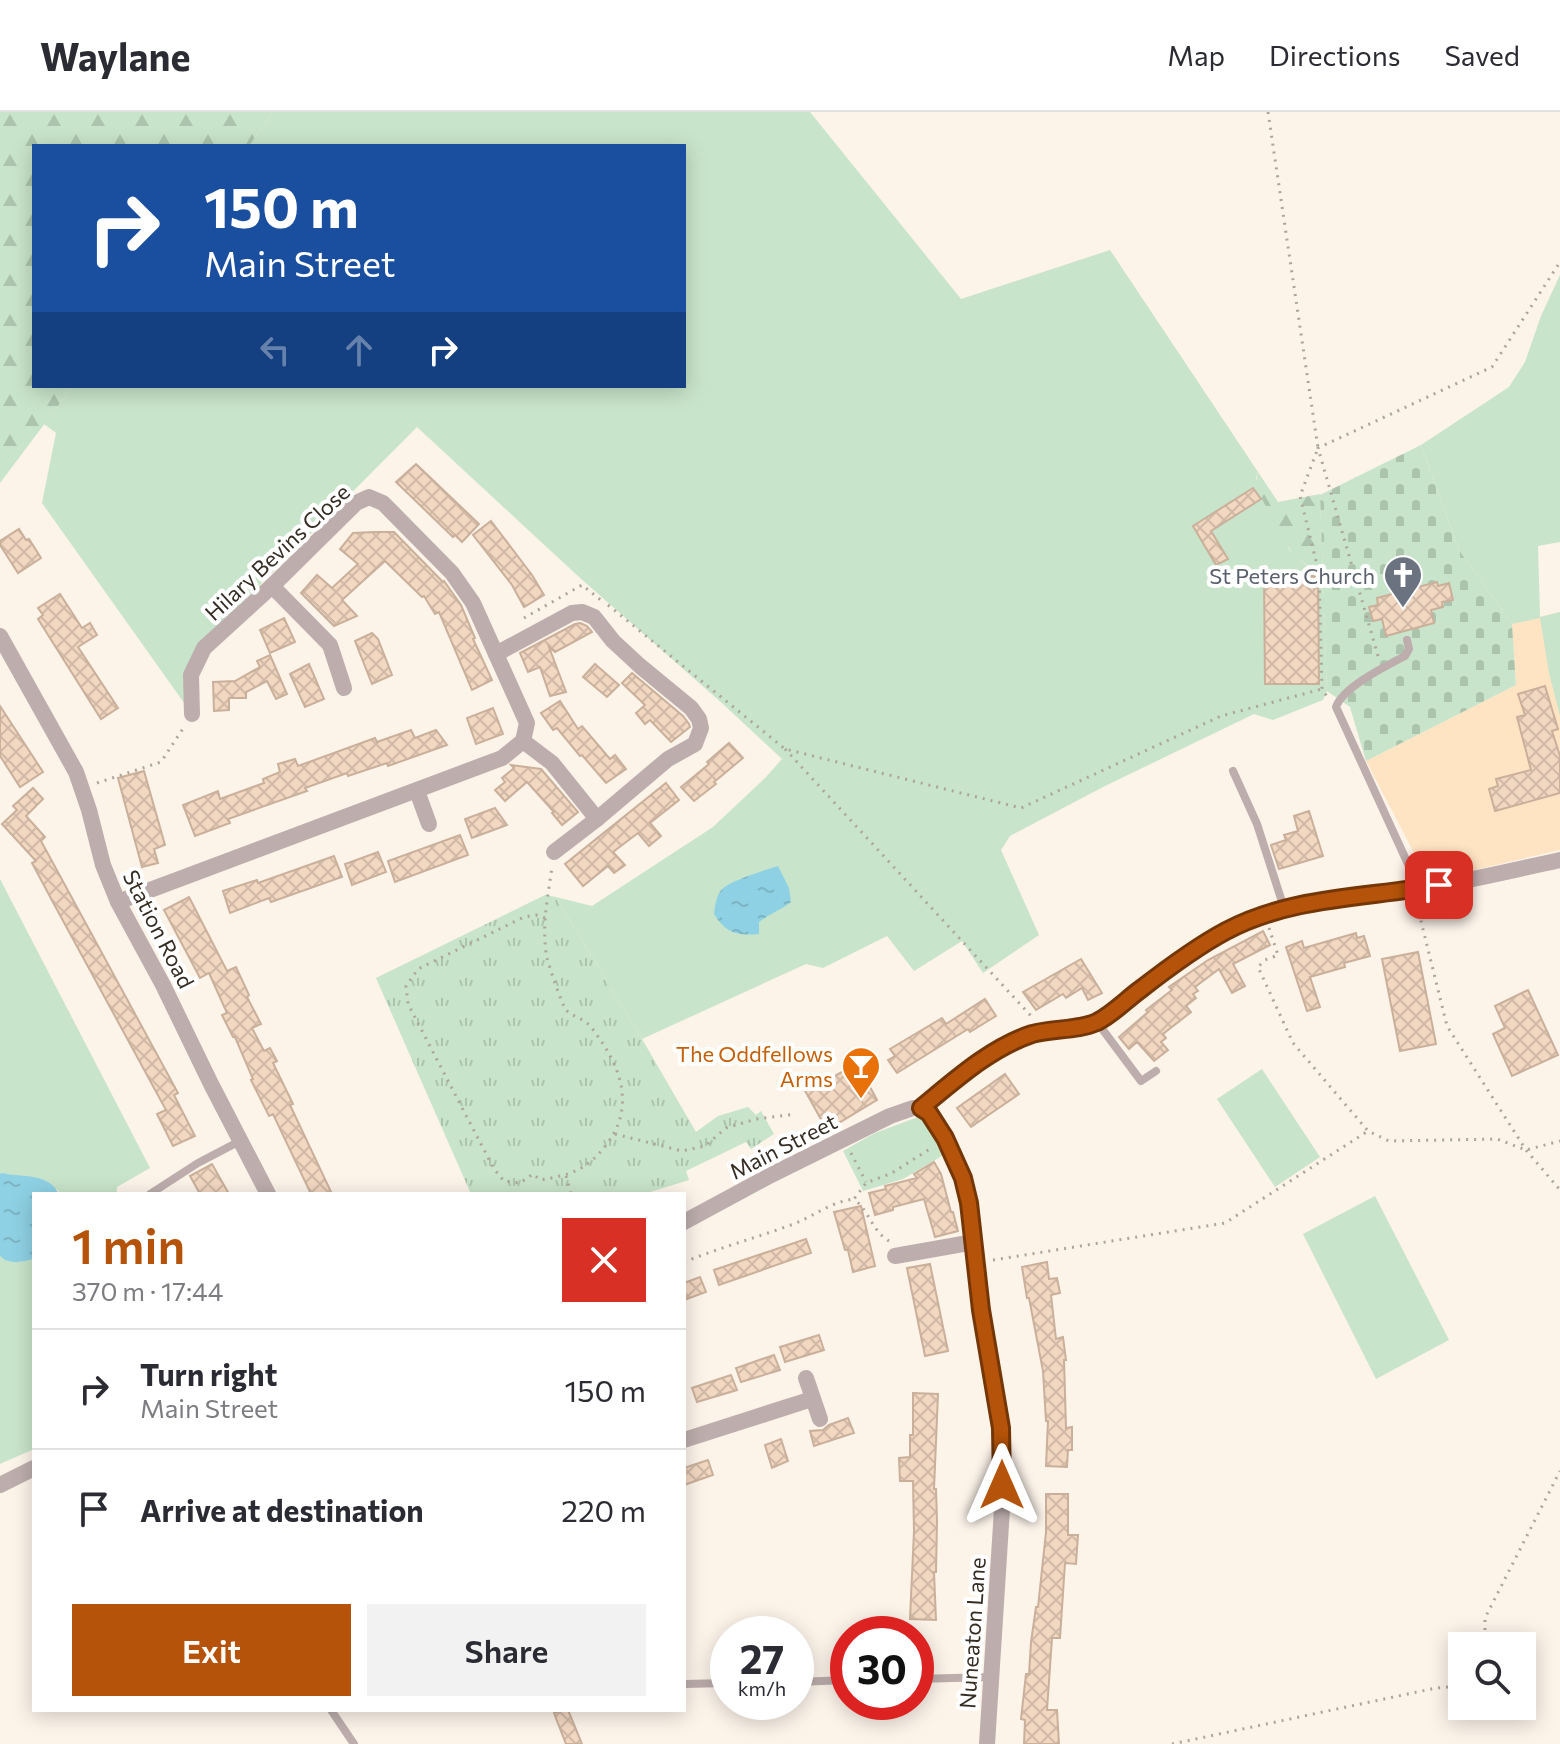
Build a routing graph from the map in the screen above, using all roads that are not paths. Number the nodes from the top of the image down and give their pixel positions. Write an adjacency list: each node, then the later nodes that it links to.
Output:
1 (272, 586): 4 (street, Hilary Bevins Close); 5 (street); 6 (street, Hilary Bevins Close)
2 (0, 636): 15 (street, Station Road)
3 (1407, 640): 14 (lane)
4 (496, 654): 7 (street, Hilary Bevins Close); 10 (street)
5 (344, 688)
6 (192, 714)
7 (523, 741): 9 (street); 10 (street)
8 (1233, 771): 16 (lane)
9 (417, 791): 11 (street); 15 (street)
10 (597, 819): 12 (street)
11 (429, 824)
12 (554, 852)
13 (1560, 860): 14 (street, Main Street)
14 (1416, 889): 16 (street, Main Street)
15 (118, 902): 20 (street, Station Road)
16 (1284, 908): 17 (street, Main Street)
17 (1097, 1022): 18 (lane); 19 (street, Main Street)
18 (1156, 1071)
19 (921, 1108): 23 (street, Main Street); 24 (street, Nuneaton Lane)
20 (240, 1141): 21 (lane); 22 (street, Station Road)
21 (153, 1192)
22 (267, 1192)
23 (686, 1221)
24 (974, 1242): 25 (street); 32 (street, Nuneaton Lane)
25 (895, 1256)
26 (806, 1378): 27 (street)
27 (812, 1399): 28 (street); 29 (street)
28 (820, 1419)
29 (686, 1439)
30 (32, 1469): 31 (street)
31 (0, 1485)
32 (992, 1677): 33 (lane); 38 (street, Nuneaton Lane)
33 (934, 1679)
34 (710, 1683): 35 (lane)
35 (686, 1684)
36 (332, 1712): 37 (lane)
37 (354, 1744)
38 (987, 1744)

